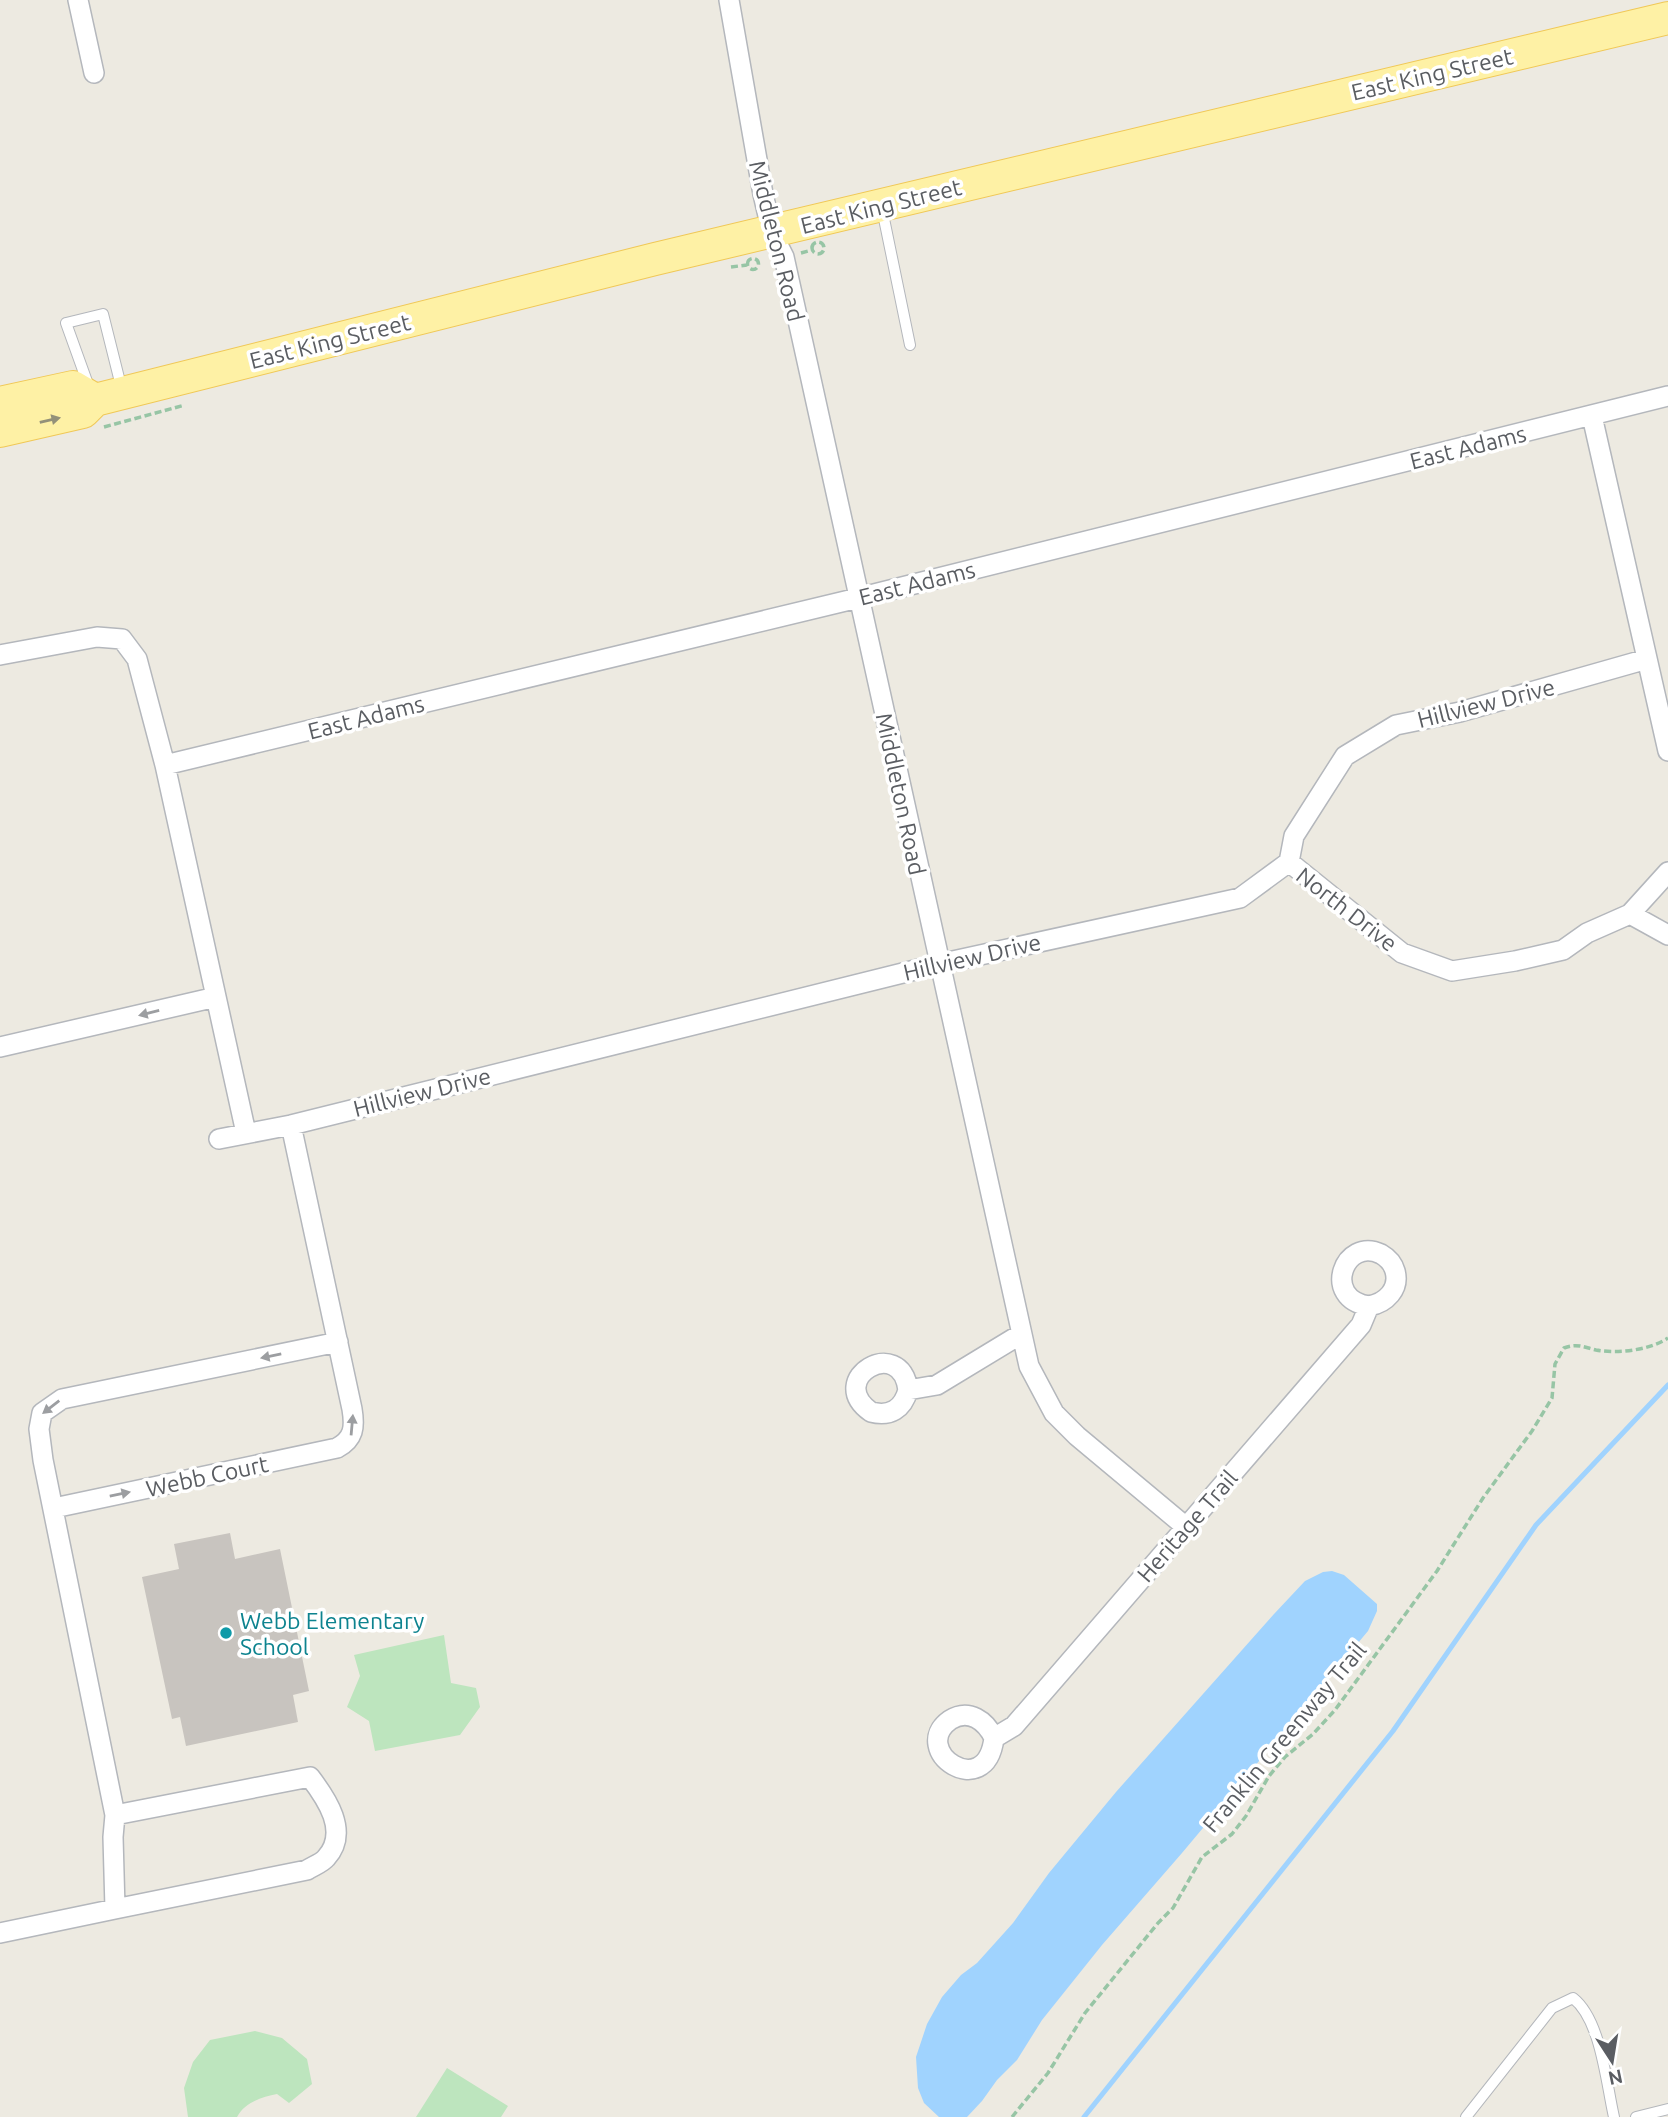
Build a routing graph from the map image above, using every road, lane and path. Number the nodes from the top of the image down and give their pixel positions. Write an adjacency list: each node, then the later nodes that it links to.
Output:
1 (78, 0): 4 (street)
2 (729, 0): 6 (street, Middleton Road)
3 (1668, 18): 5 (main road, East King Street)
4 (94, 73)
5 (881, 205): 6 (main road, East King Street); 7 (lane)
6 (772, 233): 9 (main road, East King Street); 13 (street, Middleton Road)
7 (909, 345)
8 (1668, 396): 11 (street, East Adams)
9 (109, 397): 9 (lane); 10 (main road); 12 (main road, East King Street, one-way to 9)
10 (0, 403)
11 (1592, 416): 13 (street, East Adams); 15 (street)
12 (0, 431)
13 (858, 598): 17 (street, East Adams); 22 (street, Middleton Road)
14 (0, 655): 17 (street)
15 (1647, 659): 16 (street); 18 (street, Hillview Drive)
16 (1668, 751)
17 (165, 765): 23 (street)
18 (1289, 862): 20 (street, North Drive); 22 (street, Hillview Drive)
19 (1668, 872): 20 (street, North Drive)
20 (1630, 914): 21 (street)
21 (1668, 935)
22 (939, 964): 25 (street, Hillview Drive); 29 (street, Middleton Road)
23 (216, 997): 24 (street, one-way to 24); 26 (street)
24 (0, 1047)
25 (291, 1125): 26 (street, Hillview Drive); 31 (street, Webb Court)
26 (246, 1133): 27 (street, Hillview Drive)
27 (219, 1139)
28 (1369, 1306): 34 (street, Heritage Trail)
29 (1021, 1334): 32 (street); 34 (street, Middleton Road)
30 (1668, 1338): 40 (path, Franklin Greenway Trail)
31 (338, 1342): 33 (street, one-way to 33); 33 (street, Webb Court, one-way to 31)
32 (908, 1390)
33 (54, 1508): 36 (street)
34 (1186, 1527): 35 (street, Heritage Trail)
35 (994, 1738)
36 (115, 1815): 37 (street); 37 (street)
37 (115, 1909): 38 (street)
38 (0, 1933)
39 (1668, 2109): 43 (lane)
40 (1012, 2117)
41 (1466, 2117): 42 (lane)
42 (1614, 2117)
43 (1636, 2117)

